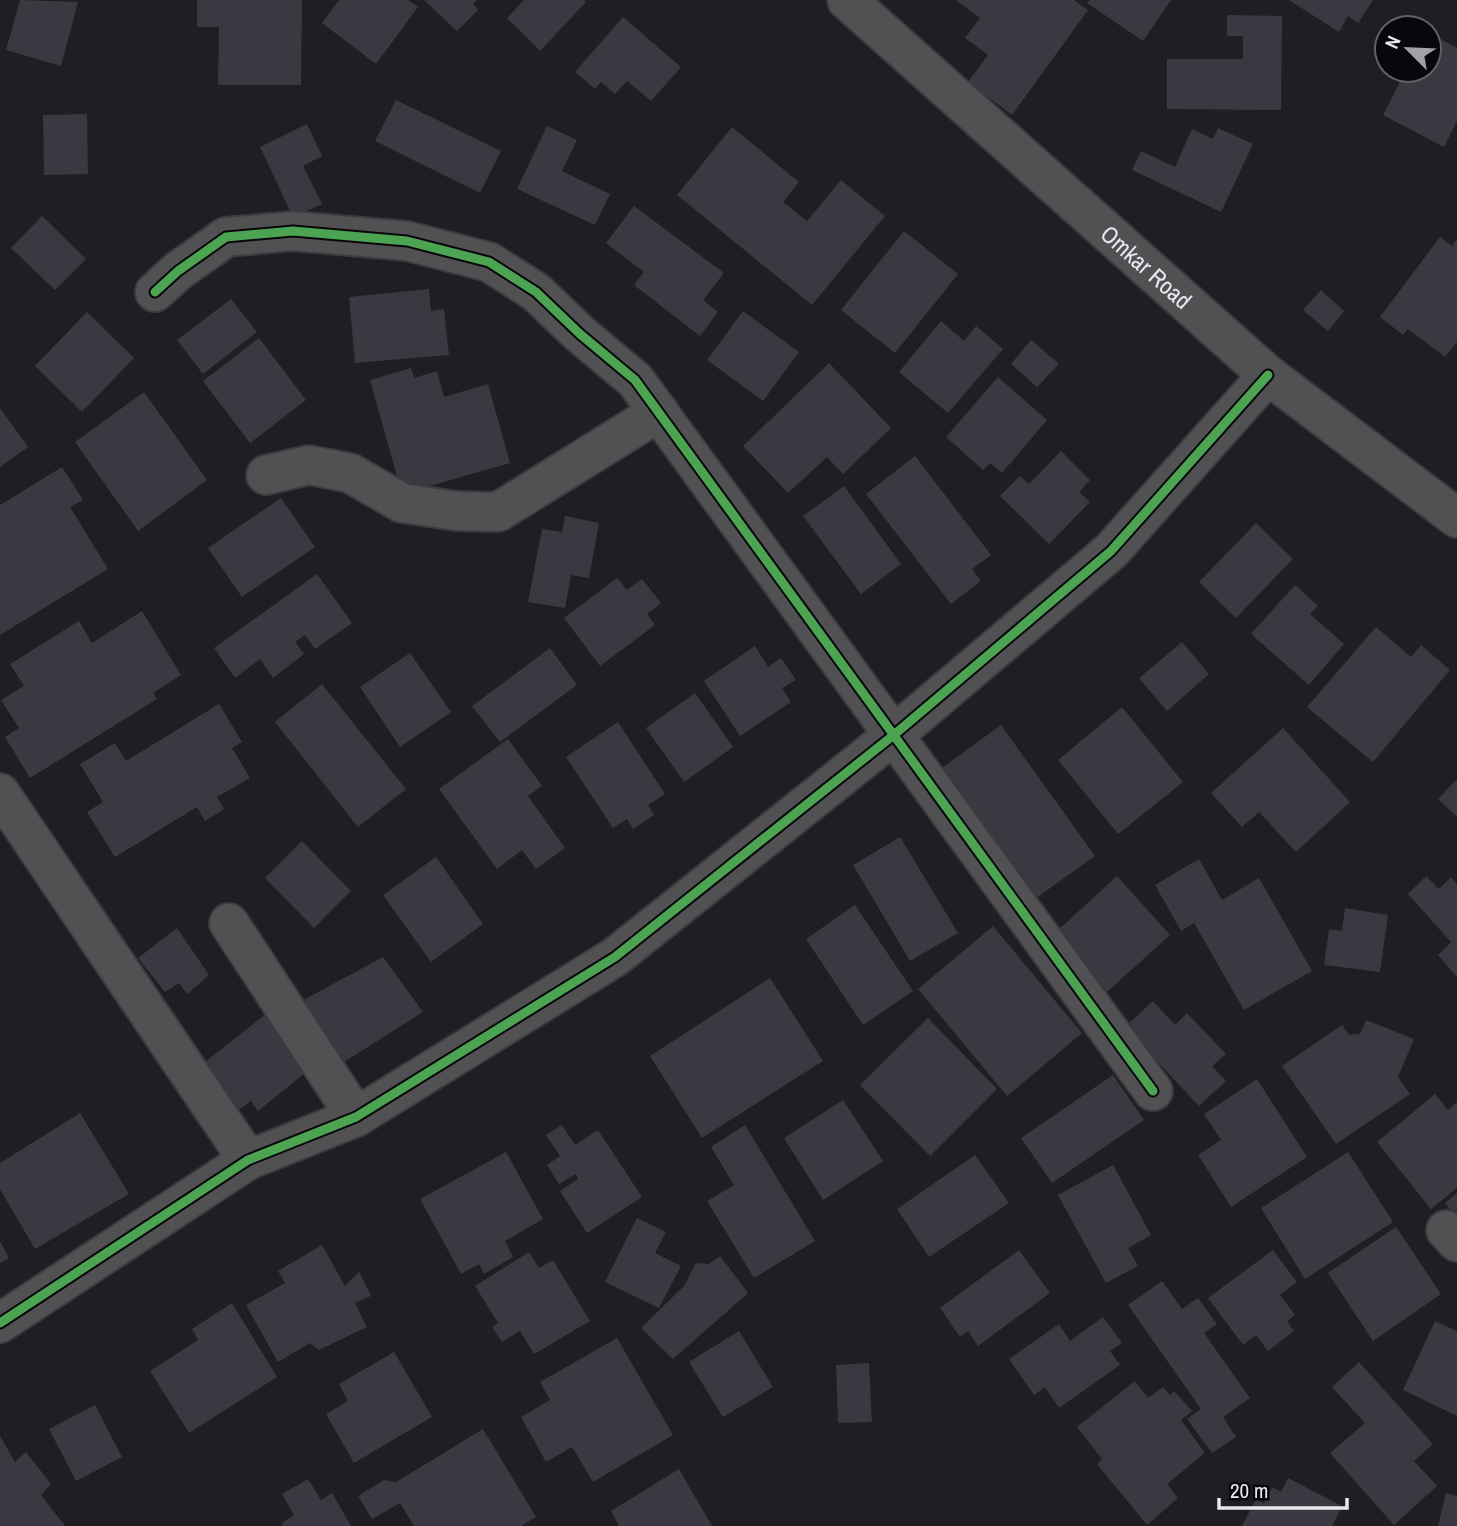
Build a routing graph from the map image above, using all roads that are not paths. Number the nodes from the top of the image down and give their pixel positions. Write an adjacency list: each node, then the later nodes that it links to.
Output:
1 (847, 0): 3 (street, Omkar Road)
2 (155, 292): 4 (street)
3 (1268, 375): 6 (street, Omkar Road); 7 (street)
4 (659, 412): 5 (street); 7 (street)
5 (265, 475)
6 (1457, 518)
7 (895, 734): 10 (street); 11 (street)
8 (0, 793): 12 (street)
9 (229, 923): 11 (street)
10 (1153, 1091)
11 (356, 1116): 12 (street)
12 (248, 1160): 13 (street)
13 (0, 1323)

